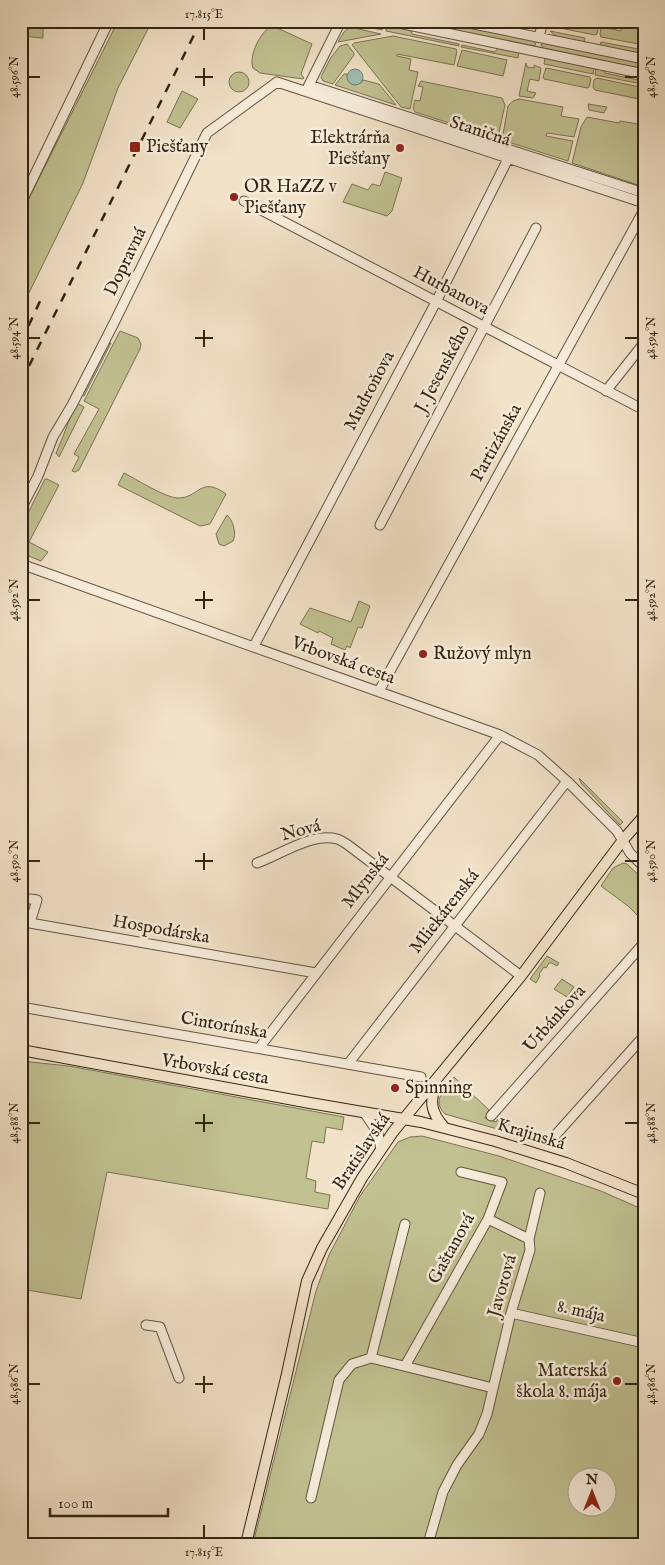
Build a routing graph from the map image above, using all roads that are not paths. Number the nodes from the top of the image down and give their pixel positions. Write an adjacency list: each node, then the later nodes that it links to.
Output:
1 (109, 21): 13 (street)
2 (341, 21): 9 (street)
3 (388, 21): 8 (street)
4 (459, 21): 6 (street)
5 (543, 21): 6 (street)
6 (539, 37): 7 (street)
7 (644, 59)
8 (644, 74)
9 (307, 88): 10 (street, Staničná); 23 (street, Dopravná)
10 (511, 155): 11 (street, Staničná); 14 (street, Staničná); 17 (street, Mudroňova)
11 (644, 193)
12 (244, 201): 17 (street, Hurbanova)
13 (21, 203)
14 (644, 203)
15 (644, 210): 20 (street, Partizánska)
16 (536, 228): 18 (street, J. Jesenského)
17 (436, 302): 18 (street, Hurbanova); 26 (street, Mudroňova)
18 (484, 327): 20 (street, Hurbanova); 24 (street, J. Jesenského)
19 (644, 343): 21 (street)
20 (558, 366): 21 (street, Hurbanova); 27 (street, Partizánska)
21 (606, 391): 22 (street, Hurbanova)
22 (644, 410)
23 (21, 509)
24 (380, 525)
25 (21, 564): 26 (street, Vrbovská cesta)
26 (254, 646): 27 (street, Vrbovská cesta)
27 (379, 691): 28 (street, Vrbovská cesta)
28 (500, 734): 29 (street, Vrbovská cesta); 34 (street, Mlynská)
29 (567, 781): 31 (street, Vrbovská cesta); 36 (street, Mliekárenská)
30 (644, 816): 31 (main road, Bratislavská)
31 (623, 840): 33 (street, Vrbovská cesta); 39 (main road, Bratislavská)
32 (257, 863): 34 (street, Nová)
33 (644, 867)
34 (390, 877): 36 (street, Nová); 38 (street, Mlynská)
35 (30, 898): 38 (street, Hospodárska)
36 (455, 925): 39 (street, Nová); 44 (street, Mliekárenská)
37 (644, 943): 48 (street, Urbánkova)
38 (316, 973): 42 (street, Mlynská)
39 (521, 976): 46 (main road, Bratislavská)
40 (21, 1006): 42 (street, Cintorínska)
41 (644, 1036): 51 (street)
42 (258, 1048): 44 (street, Cintorínska)
43 (21, 1050): 47 (main road, Vrbovská cesta)
44 (348, 1064): 45 (street, Cintorínska)
45 (421, 1077)
46 (435, 1080): 49 (main road, Bratislavská); 50 (main road)
47 (364, 1112): 49 (main road, Vrbovská cesta); 52 (street)
48 (491, 1116)
49 (404, 1118): 50 (main road, Krajinská); 52 (main road, Bratislavská)
50 (444, 1127): 55 (main road, Krajinská)
51 (552, 1139)
52 (380, 1150): 67 (main road, Bratislavská)
53 (461, 1172): 56 (street, Gaštanová)
54 (540, 1193): 58 (street, Javorová)
55 (644, 1194)
56 (488, 1219): 58 (street); 63 (street, Gaštanová)
57 (405, 1224): 62 (street)
58 (529, 1239): 59 (street, Javorová)
59 (511, 1313): 61 (street, 8. mája); 65 (street, Javorová)
60 (146, 1325): 64 (street)
61 (644, 1344)
62 (371, 1358): 63 (street); 66 (street)
63 (405, 1366): 65 (street)
64 (179, 1378)
65 (493, 1388): 68 (street, Javorová)
66 (311, 1498)
67 (246, 1544)
68 (428, 1544)

